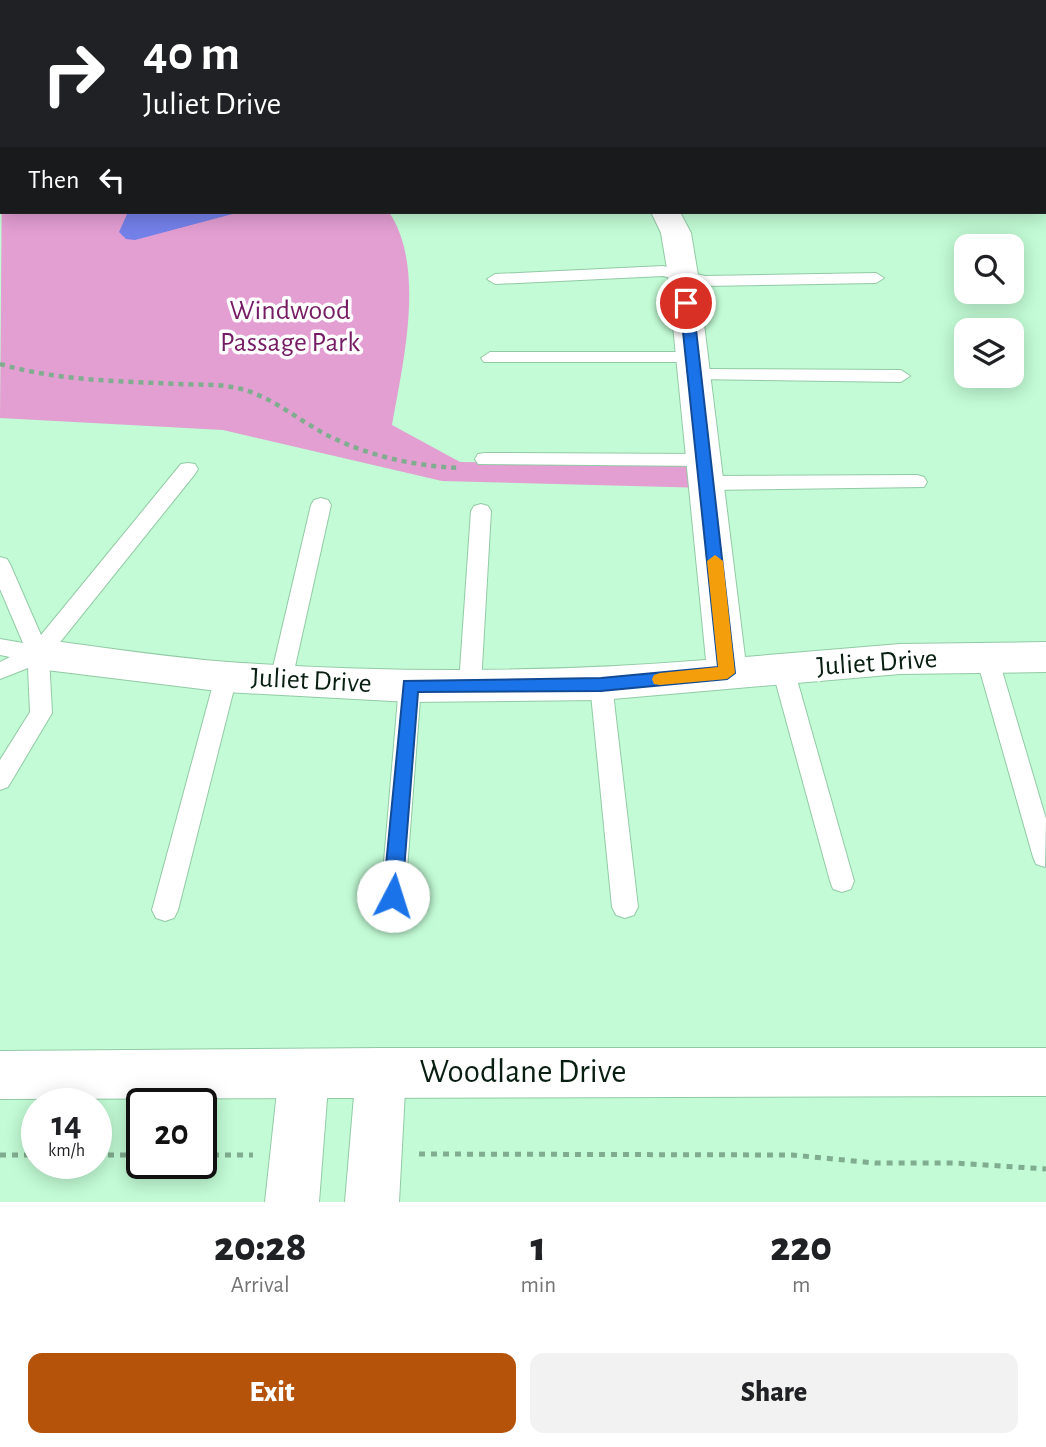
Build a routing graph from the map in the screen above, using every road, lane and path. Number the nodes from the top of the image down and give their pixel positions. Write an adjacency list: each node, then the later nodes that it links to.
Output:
1 (671, 214): 2 (street)
2 (683, 275): 3 (lane); 4 (lane); 7 (street)
3 (876, 278)
4 (495, 279)
5 (490, 358): 7 (lane)
6 (0, 364): 11 (path)
7 (694, 366): 8 (lane); 12 (street)
8 (901, 376)
9 (485, 459): 12 (lane)
10 (188, 469): 17 (lane)
11 (464, 469)
12 (706, 472): 13 (lane); 22 (street)
13 (917, 482)
14 (321, 505): 24 (lane)
15 (481, 510): 25 (lane)
16 (0, 564): 17 (lane)
17 (19, 651): 21 (lane); 23 (street, Juliet Drive); 28 (lane)
18 (987, 657): 19 (street, Juliet Drive); 20 (street, Juliet Drive); 29 (lane)
19 (1046, 657)
20 (783, 669): 22 (street, Juliet Drive); 30 (lane)
21 (0, 671)
22 (727, 673): 26 (street, Juliet Drive)
23 (226, 677): 24 (street, Juliet Drive); 33 (lane)
24 (281, 680): 27 (street, Juliet Drive)
25 (470, 684): 26 (street, Juliet Drive); 27 (street, Juliet Drive)
26 (601, 684): 32 (lane)
27 (410, 686): 31 (lane)
28 (0, 780)
29 (1045, 857)
30 (842, 881)
31 (393, 896)
32 (625, 907)
33 (164, 910)
34 (381, 1072): 35 (street, Woodlane Drive); 36 (street, Woodlane Drive); 38 (street)
35 (1046, 1072)
36 (304, 1073): 37 (street, Woodlane Drive); 43 (street)
37 (0, 1075)
38 (376, 1153): 42 (path); 44 (street)
39 (0, 1155): 40 (path)
40 (21, 1155)
41 (217, 1159): 43 (path)
42 (1046, 1169)
43 (294, 1178)
44 (372, 1202)

